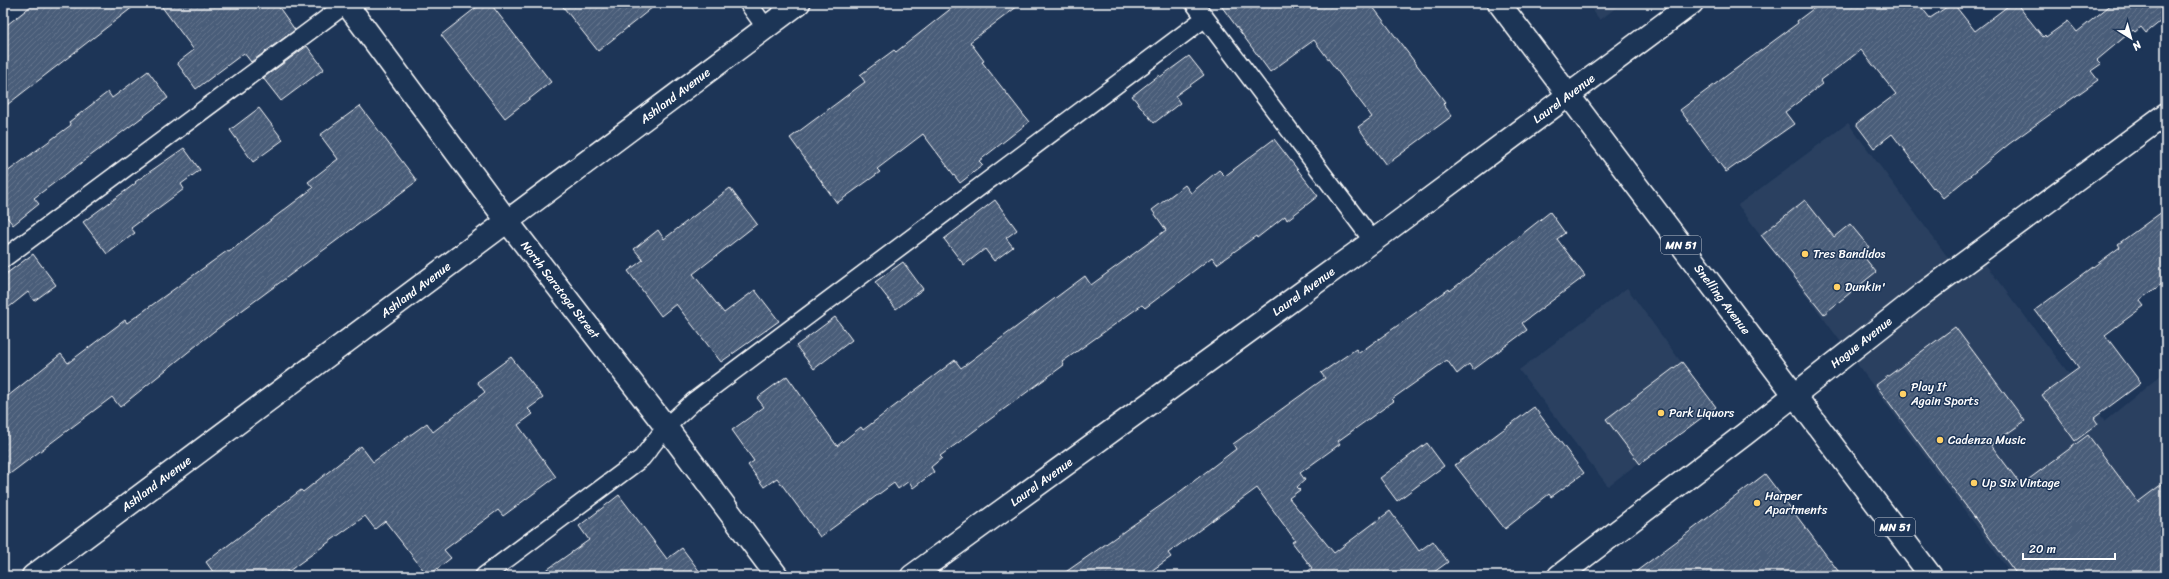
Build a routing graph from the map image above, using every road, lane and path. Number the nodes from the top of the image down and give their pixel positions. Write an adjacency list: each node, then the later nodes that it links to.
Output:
1 (346, 3): 11 (street, North Saratoga Street); 13 (lane)
2 (748, 3): 8 (lane)
3 (799, 3): 8 (street, Ashland Avenue)
4 (1194, 3): 7 (lane)
5 (1499, 3): 9 (street, Snelling Avenue / MN 51)
6 (1692, 3): 9 (street, Laurel Avenue)
7 (1205, 18): 12 (lane); 15 (lane)
8 (766, 28): 11 (street, Ashland Avenue)
9 (1569, 96): 12 (street, Laurel Avenue); 14 (street, Snelling Avenue / MN 51)
10 (2166, 114): 14 (street, Hague Avenue)
11 (507, 221): 15 (street, North Saratoga Street); 16 (street, Ashland Avenue)
12 (1373, 241): 19 (street, Laurel Avenue)
13 (3, 259)
14 (1795, 394): 20 (street, Hague Avenue); 21 (street, Snelling Avenue / MN 51)
15 (666, 427): 17 (lane); 18 (street, North Saratoga Street)
16 (33, 576)
17 (484, 576)
18 (777, 576)
19 (912, 576)
20 (1559, 576)
21 (1932, 576)

